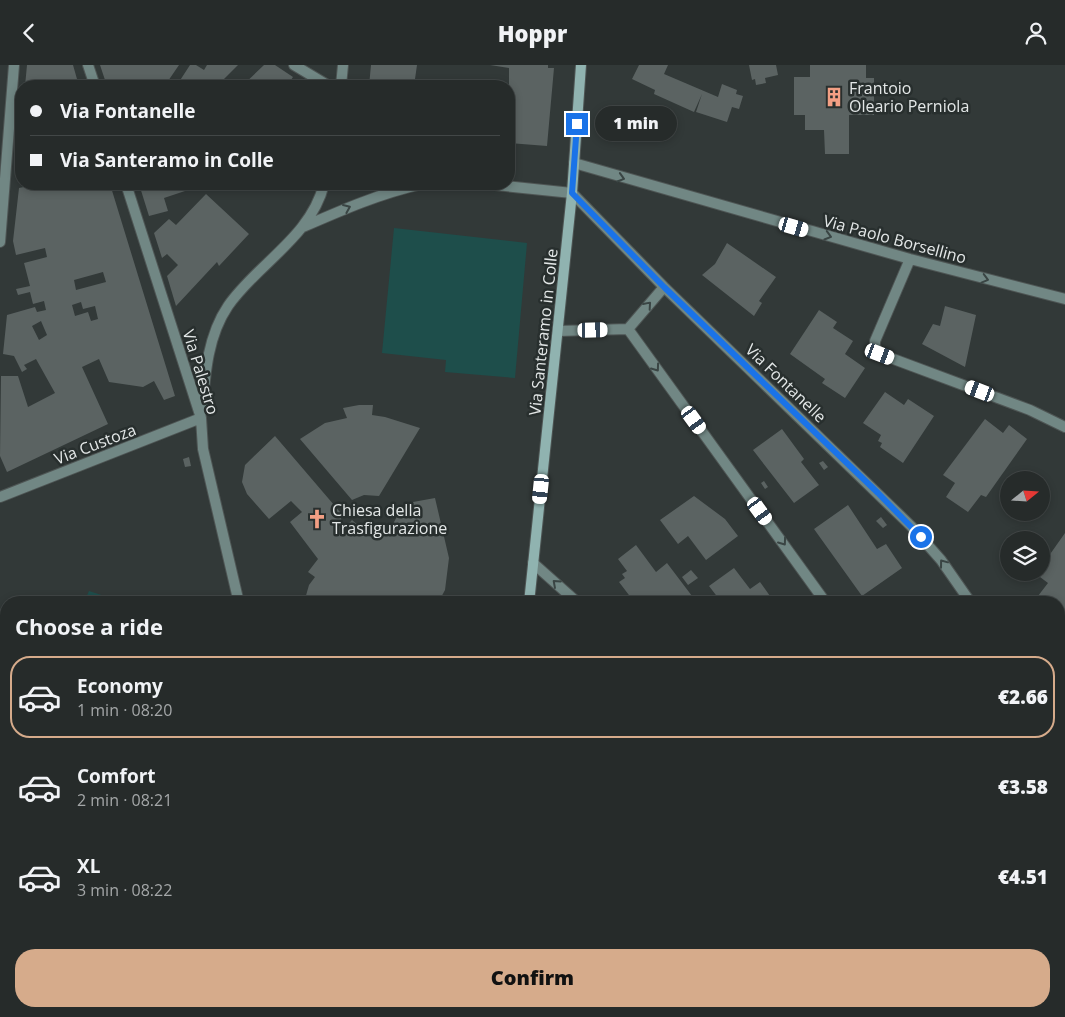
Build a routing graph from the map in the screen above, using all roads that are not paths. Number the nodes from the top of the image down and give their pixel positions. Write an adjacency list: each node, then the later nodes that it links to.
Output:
1 (14, 65): 16 (street)
2 (88, 65): 6 (street)
3 (294, 65): 7 (street)
4 (343, 65): 8 (street)
5 (581, 65): 9 (main road, Via Santeramo in Colle)
6 (93, 80)
7 (319, 80)
8 (342, 80)
9 (574, 163): 14 (main road, Via Santeramo in Colle); 17 (street, Via Paolo Borsellino, one-way to 17)
10 (515, 187): 14 (street)
11 (128, 190): 22 (street, Via Palestro)
12 (322, 190): 15 (street)
13 (395, 190): 15 (street, one-way to 13)
14 (572, 193): 18 (street, Via Fontanelle); 21 (main road, Via Santeramo in Colle)
15 (302, 227): 22 (street)
16 (0, 242)
17 (910, 259): 19 (street, Via Paolo Borsellino, one-way to 19); 23 (street)
18 (664, 287): 20 (street, one-way to 18); 30 (street, Via Fontanelle, one-way to 18)
19 (1065, 299)
20 (628, 329): 21 (street); 29 (street, one-way to 29)
21 (558, 331): 25 (main road, Via Santeramo in Colle)
22 (201, 418): 24 (street, Via Custoza); 26 (street, Via Palestro)
23 (1065, 427)
24 (0, 497)
25 (534, 563): 27 (main road, Via Santeramo in Colle); 28 (street, one-way to 25)
26 (237, 596)
27 (530, 596)
28 (570, 596)
29 (821, 596)
30 (966, 596)

